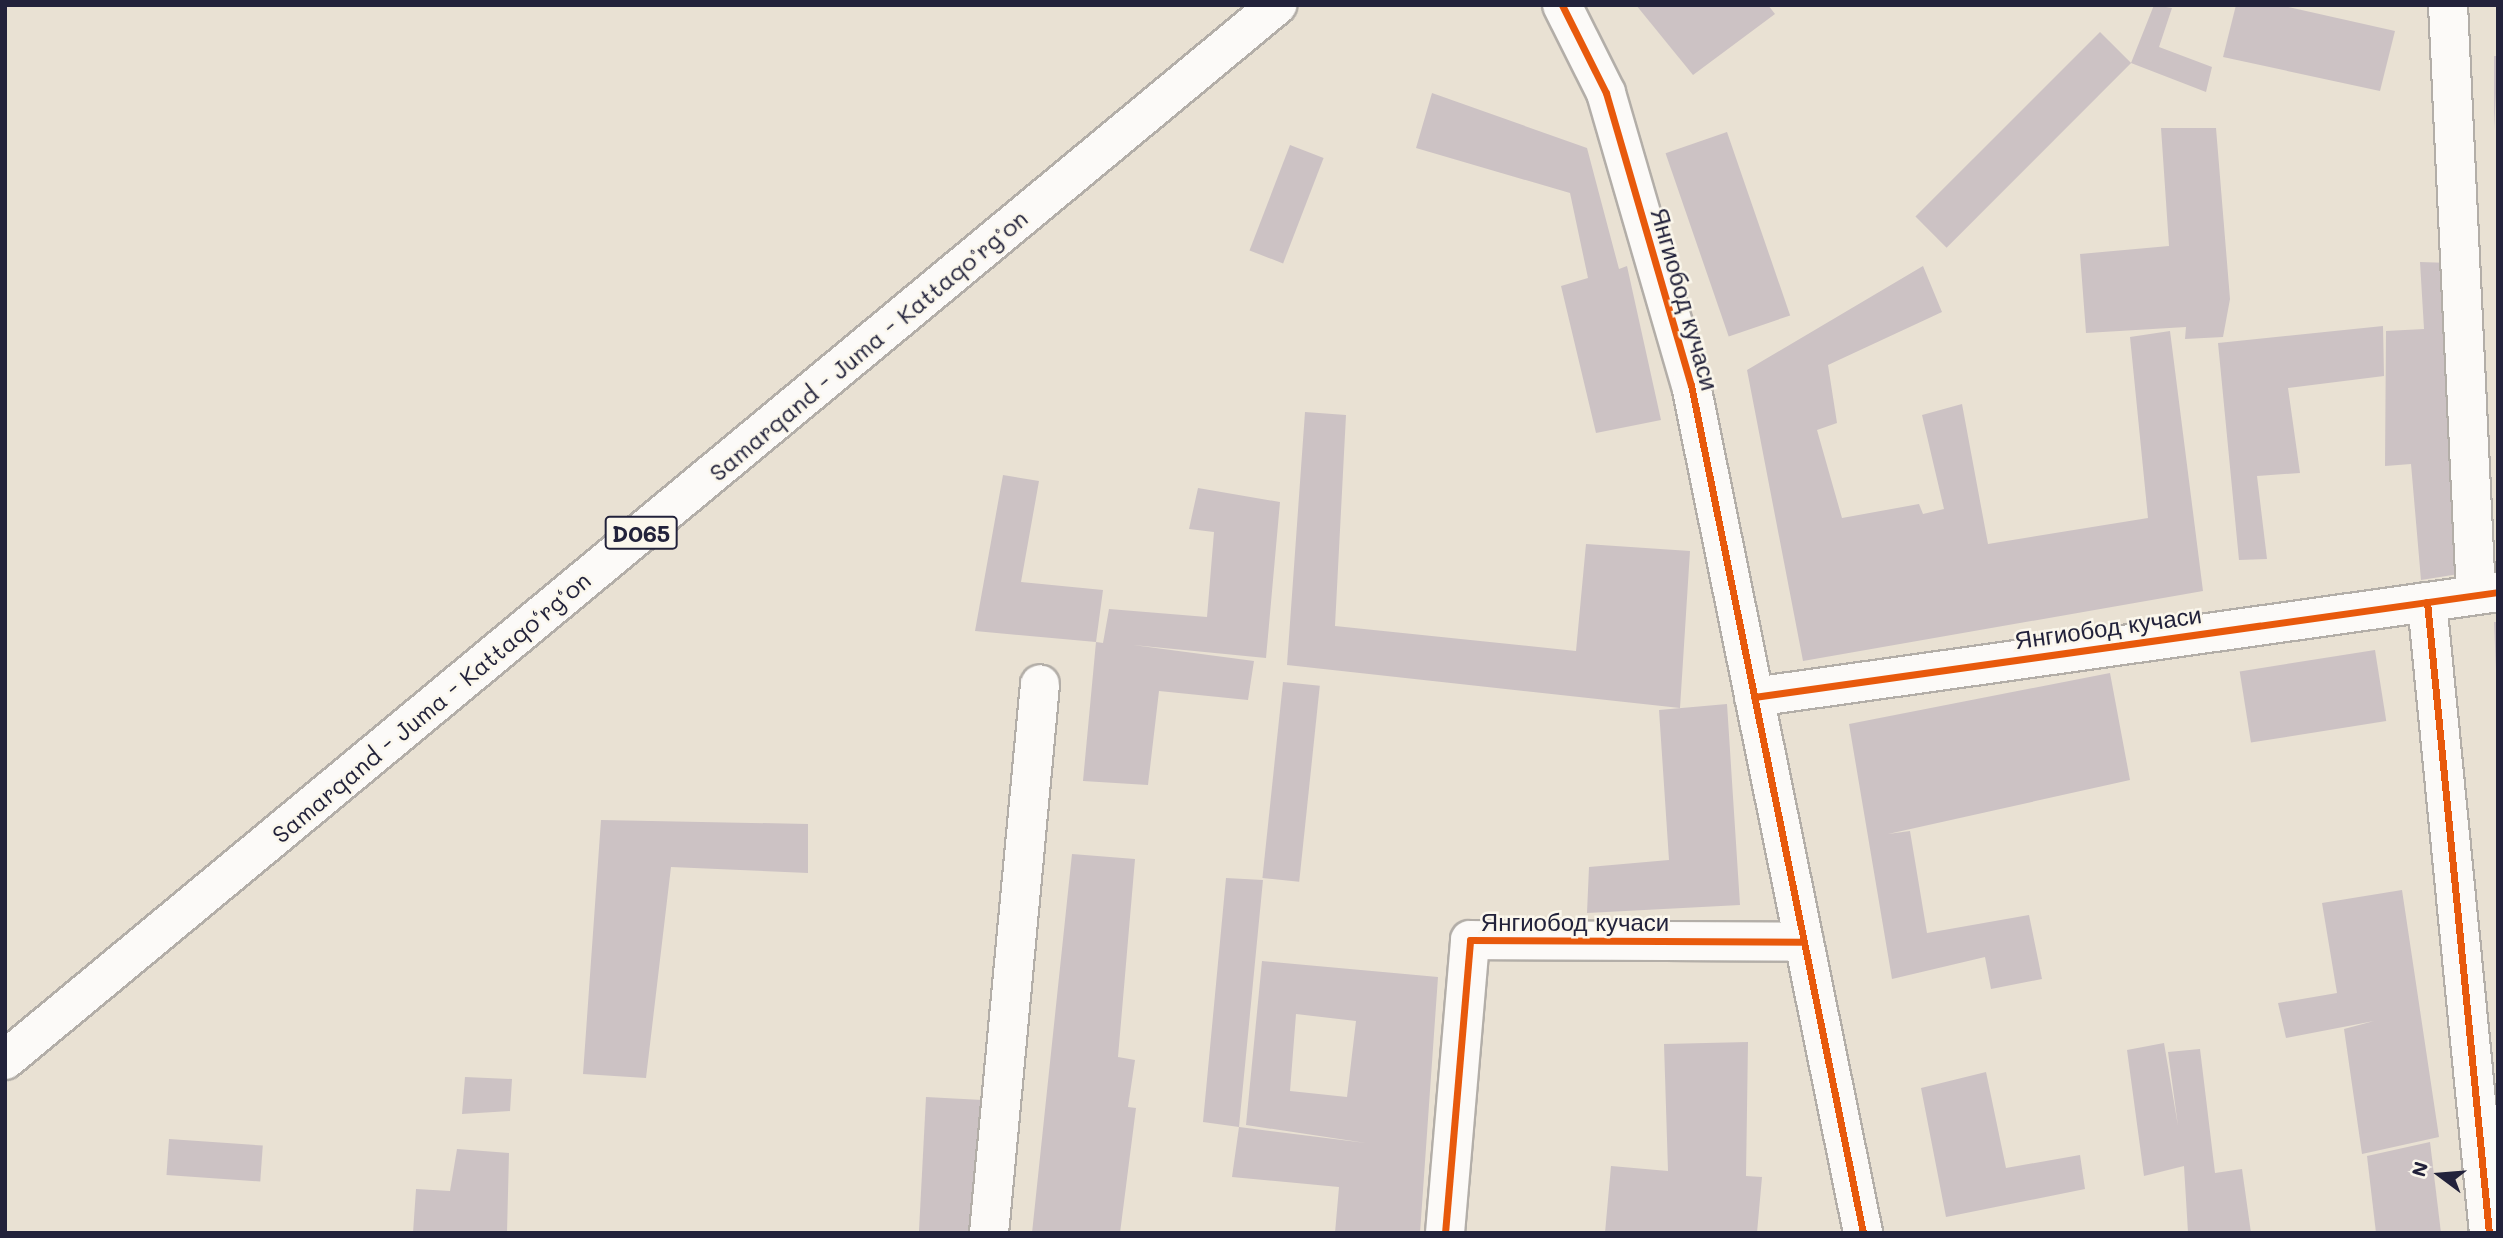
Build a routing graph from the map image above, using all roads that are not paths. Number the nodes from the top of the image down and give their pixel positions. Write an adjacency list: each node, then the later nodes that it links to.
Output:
1 (1277, 5): 9 (street, Samarqand - Juma - Kattaqo‘rg‘on / D065)
2 (1562, 5): 7 (street, Янгиобод кучаси)
3 (2448, 5): 4 (street)
4 (2487, 593): 5 (street, Янгиобод кучаси)
5 (2427, 601): 7 (street, Янгиобод кучаси); 13 (street)
6 (1040, 684): 10 (street)
7 (1754, 696): 8 (street, Янгиобод кучаси)
8 (1804, 942): 11 (street, Янгиобод кучаси); 12 (street, Янгиобод кучаси)
9 (5, 1060)
10 (989, 1233)
11 (1445, 1233)
12 (1863, 1233)
13 (2489, 1233)

